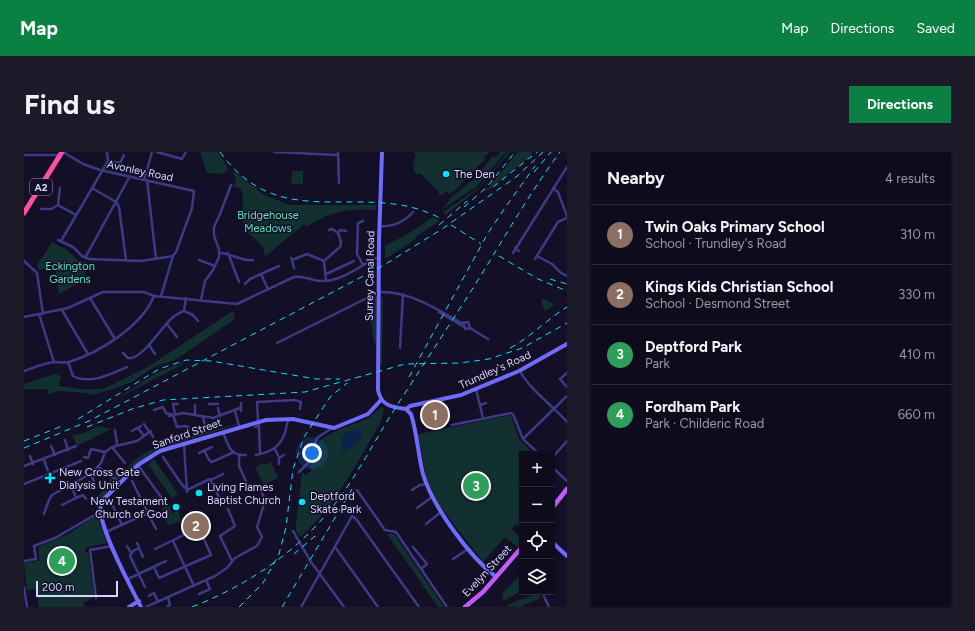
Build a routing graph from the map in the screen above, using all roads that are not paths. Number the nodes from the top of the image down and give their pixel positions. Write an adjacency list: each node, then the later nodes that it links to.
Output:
1 (107, 152): 11 (street)
2 (152, 152): 15 (street)
3 (157, 152): 4 (street)
4 (186, 152)
5 (274, 152): 8 (street)
6 (382, 152): 31 (main road, Surrey Canal Road)
7 (62, 153): 9 (street); 13 (street, Avonley Road); 26 (highway, A2)
8 (338, 153): 16 (street)
9 (25, 154)
10 (124, 155): 11 (street)
11 (108, 161): 13 (street)
12 (567, 167): 20 (street)
13 (103, 171): 14 (street, Avonley Road); 19 (street)
14 (130, 176): 15 (street, Avonley Road); 21 (street)
15 (146, 180): 40 (street, Avonley Road); 43 (street)
16 (339, 183)
17 (231, 185): 37 (street)
18 (60, 188): 23 (street)
19 (92, 188): 21 (street); 28 (street)
20 (553, 188): 24 (street); 35 (street)
21 (116, 202): 41 (street); 44 (street)
22 (567, 204): 24 (street)
23 (58, 205): 25 (street); 28 (street)
24 (563, 206): 29 (street)
25 (41, 209)
26 (24, 212)
27 (413, 212): 31 (street)
28 (76, 215): 41 (street)
29 (567, 217): 56 (street)
30 (364, 221): 50 (street)
31 (380, 226): 42 (main road, Surrey Canal Road)
32 (329, 230): 34 (street)
33 (346, 231): 34 (street)
34 (338, 233): 47 (street)
35 (515, 248): 36 (street); 39 (street)
36 (519, 251)
37 (220, 253): 38 (street); 51 (street)
38 (228, 253): 46 (street); 58 (street)
39 (513, 253)
40 (173, 256): 43 (street); 64 (street)
41 (84, 258): 44 (street)
42 (379, 258): 50 (street); 61 (main road, Surrey Canal Road)
43 (156, 259): 44 (street)
44 (126, 260)
45 (199, 260): 51 (street)
46 (254, 260)
47 (324, 260): 53 (street); 55 (street)
48 (24, 261): 71 (street)
49 (354, 261): 55 (street)
50 (362, 265): 57 (street)
51 (215, 266): 67 (street)
52 (279, 266): 54 (street)
53 (294, 268)
54 (262, 274): 59 (street); 60 (street)
55 (326, 274): 57 (street)
56 (567, 276)
57 (326, 281): 60 (street)
58 (239, 282)
59 (245, 284)
60 (268, 289): 67 (street)
61 (379, 292): 62 (street); 80 (street); 97 (main road, Surrey Canal Road)
62 (403, 294): 75 (street); 83 (street)
63 (154, 296): 64 (street); 65 (street); 78 (street)
64 (161, 296): 66 (street)
65 (90, 298): 68 (street); 78 (street)
66 (186, 298): 67 (street); 69 (street)
67 (201, 300)
68 (62, 310): 71 (street); 85 (street)
69 (184, 311): 73 (street); 74 (street)
70 (39, 314): 71 (street); 72 (street); 87 (street)
71 (43, 314)
72 (24, 317)
73 (198, 321)
74 (167, 324): 77 (street); 82 (street)
75 (464, 327): 76 (street); 76 (street)
76 (470, 328): 79 (street)
77 (176, 337)
78 (115, 339): 85 (street)
79 (488, 339)
80 (277, 343)
81 (567, 344): 92 (main road, Trundley's Road)
82 (149, 345): 84 (street); 86 (street)
83 (400, 348)
84 (124, 353)
85 (88, 354): 88 (street)
86 (155, 354)
87 (54, 362): 88 (street); 91 (street)
88 (68, 362): 90 (street)
89 (24, 366): 91 (street)
90 (126, 366)
91 (25, 370)
92 (519, 371): 95 (main road, Trundley's Road); 108 (street)
93 (567, 373): 94 (street)
94 (567, 387)
95 (476, 389): 104 (street); 107 (main road, Trundley's Road)
96 (567, 396): 108 (street)
97 (381, 400): 107 (main road); 125 (main road)
98 (241, 403): 110 (street)
99 (486, 403): 104 (street)
100 (178, 404): 111 (street)
101 (209, 404): 102 (street)
102 (218, 404)
103 (195, 405): 112 (street)
104 (480, 405): 117 (street)
105 (218, 408): 114 (street)
106 (300, 408): 120 (street)
107 (406, 409): 180 (main road)
108 (556, 409): 118 (street); 133 (street)
109 (154, 410): 111 (street)
110 (235, 411): 114 (street); 123 (street)
111 (174, 415): 112 (street); 113 (street); 130 (street)
112 (195, 415): 115 (street)
113 (169, 416)
114 (220, 416): 115 (street)
115 (203, 417): 122 (street)
116 (288, 418): 120 (main road, Sanford Street); 125 (main road, Sanford Street); 142 (street)
117 (483, 418): 121 (street); 133 (street)
118 (567, 422)
119 (144, 424): 128 (street)
120 (258, 424): 123 (main road, Sanford Street); 124 (street); 149 (street)
121 (452, 425)
122 (205, 426)
123 (239, 426): 127 (main road, Sanford Street)
124 (254, 427)
125 (332, 428): 169 (street)
126 (132, 431): 131 (street)
127 (222, 431): 136 (main road, Sanford Street); 147 (street)
128 (150, 432): 131 (street); 132 (street)
129 (112, 433): 137 (street)
130 (189, 435)
131 (144, 436): 137 (street)
132 (153, 436)
133 (523, 439): 145 (street)
134 (65, 440): 143 (street)
135 (567, 442): 154 (street)
136 (184, 443): 165 (main road, Sanford Street); 183 (street)
137 (117, 444): 140 (street)
138 (51, 446): 150 (street)
139 (76, 446): 143 (street)
140 (112, 447): 146 (street); 162 (street)
141 (212, 447): 144 (street)
142 (275, 449): 149 (street); 159 (street)
143 (68, 450): 150 (street)
144 (204, 450): 147 (street); 148 (street)
145 (536, 451)
146 (105, 452): 157 (street); 167 (street)
147 (234, 452): 156 (street)
148 (199, 453)
149 (260, 454): 152 (street)
150 (55, 455): 160 (street)
151 (246, 455): 156 (street)
152 (256, 455)
153 (284, 455): 159 (street)
154 (555, 455)
155 (30, 456): 163 (street)
156 (239, 456): 175 (street)
157 (84, 457)
158 (163, 457): 183 (street)
159 (279, 458): 164 (street)
160 (44, 460): 163 (street); 170 (street)
161 (81, 461): 170 (street)
162 (124, 463)
163 (33, 464): 166 (street)
164 (279, 464)
165 (138, 465): 178 (main road, Sanford Street); 192 (street)
166 (24, 466)
167 (98, 467): 171 (street); 178 (street)
168 (555, 470): 176 (street)
169 (299, 472)
170 (49, 474): 179 (street)
171 (91, 474): 177 (street); 181 (street)
172 (223, 474): 173 (street)
173 (211, 480): 183 (street); 191 (street)
174 (132, 481): 201 (street)
175 (246, 481)
176 (567, 481)
177 (94, 482)
178 (119, 482): 199 (main road, Sanford Street)
179 (24, 484)
180 (427, 484): 185 (street); 187 (main road)
181 (71, 485): 188 (street); 196 (street)
182 (567, 489): 193 (main road)
183 (187, 490)
184 (357, 490): 230 (street)
185 (412, 490)
186 (262, 493): 225 (street)
187 (432, 497): 195 (street); 200 (main road)
188 (76, 498): 189 (street); 194 (street)
189 (86, 499)
190 (111, 502): 204 (street)
191 (222, 503)
192 (166, 504)
193 (555, 504)
194 (62, 505)
195 (417, 508)
196 (46, 509): 198 (street); 202 (street)
197 (228, 509): 225 (street)
198 (50, 510)
199 (100, 512): 208 (main road); 226 (street)
200 (442, 512): 203 (street); 218 (main road)
201 (148, 513): 204 (street); 206 (street)
202 (44, 514)
203 (426, 524)
204 (122, 525): 208 (street)
205 (190, 525): 207 (street)
206 (156, 529)
207 (192, 531): 210 (street); 228 (street)
208 (106, 532): 214 (main road)
209 (293, 532): 231 (street)
210 (173, 541): 219 (street); 228 (street)
211 (137, 543): 217 (street)
212 (555, 545): 222 (main road)
213 (127, 546): 221 (street)
214 (110, 547): 234 (main road); 243 (street)
215 (335, 547): 231 (street); 246 (street); 254 (street)
216 (414, 547): 230 (street)
217 (139, 548): 221 (street); 223 (street)
218 (469, 548): 224 (street); 233 (main road)
219 (155, 549)
220 (519, 550): 233 (main road, Evelyn Street)
221 (131, 553): 232 (street)
222 (567, 556)
223 (143, 557)
224 (453, 559)
225 (232, 560): 235 (street)
226 (24, 561)
227 (166, 561): 229 (street)
228 (185, 566): 229 (street); 236 (street)
229 (154, 567): 232 (street)
230 (421, 569): 256 (street)
231 (319, 573): 252 (street); 253 (street)
232 (138, 574): 234 (street); 238 (street)
233 (496, 577): 257 (main road, Evelyn Street)
234 (128, 579): 244 (main road)
235 (206, 580): 236 (street); 239 (street)
236 (194, 586): 242 (street)
237 (24, 587): 247 (street)
238 (145, 587)
239 (199, 594)
240 (543, 595): 258 (street)
241 (149, 596): 245 (street)
242 (168, 597): 245 (street); 251 (street)
243 (96, 598)
244 (138, 601): 248 (main road); 249 (main road)
245 (158, 602): 250 (street)
246 (419, 606): 255 (street)
247 (27, 607)
248 (129, 607)
249 (141, 607)
250 (146, 607)
251 (167, 607)
252 (301, 607)
253 (344, 607)
254 (378, 607)
255 (414, 607)
256 (447, 607)
257 (465, 607)
258 (549, 607)

